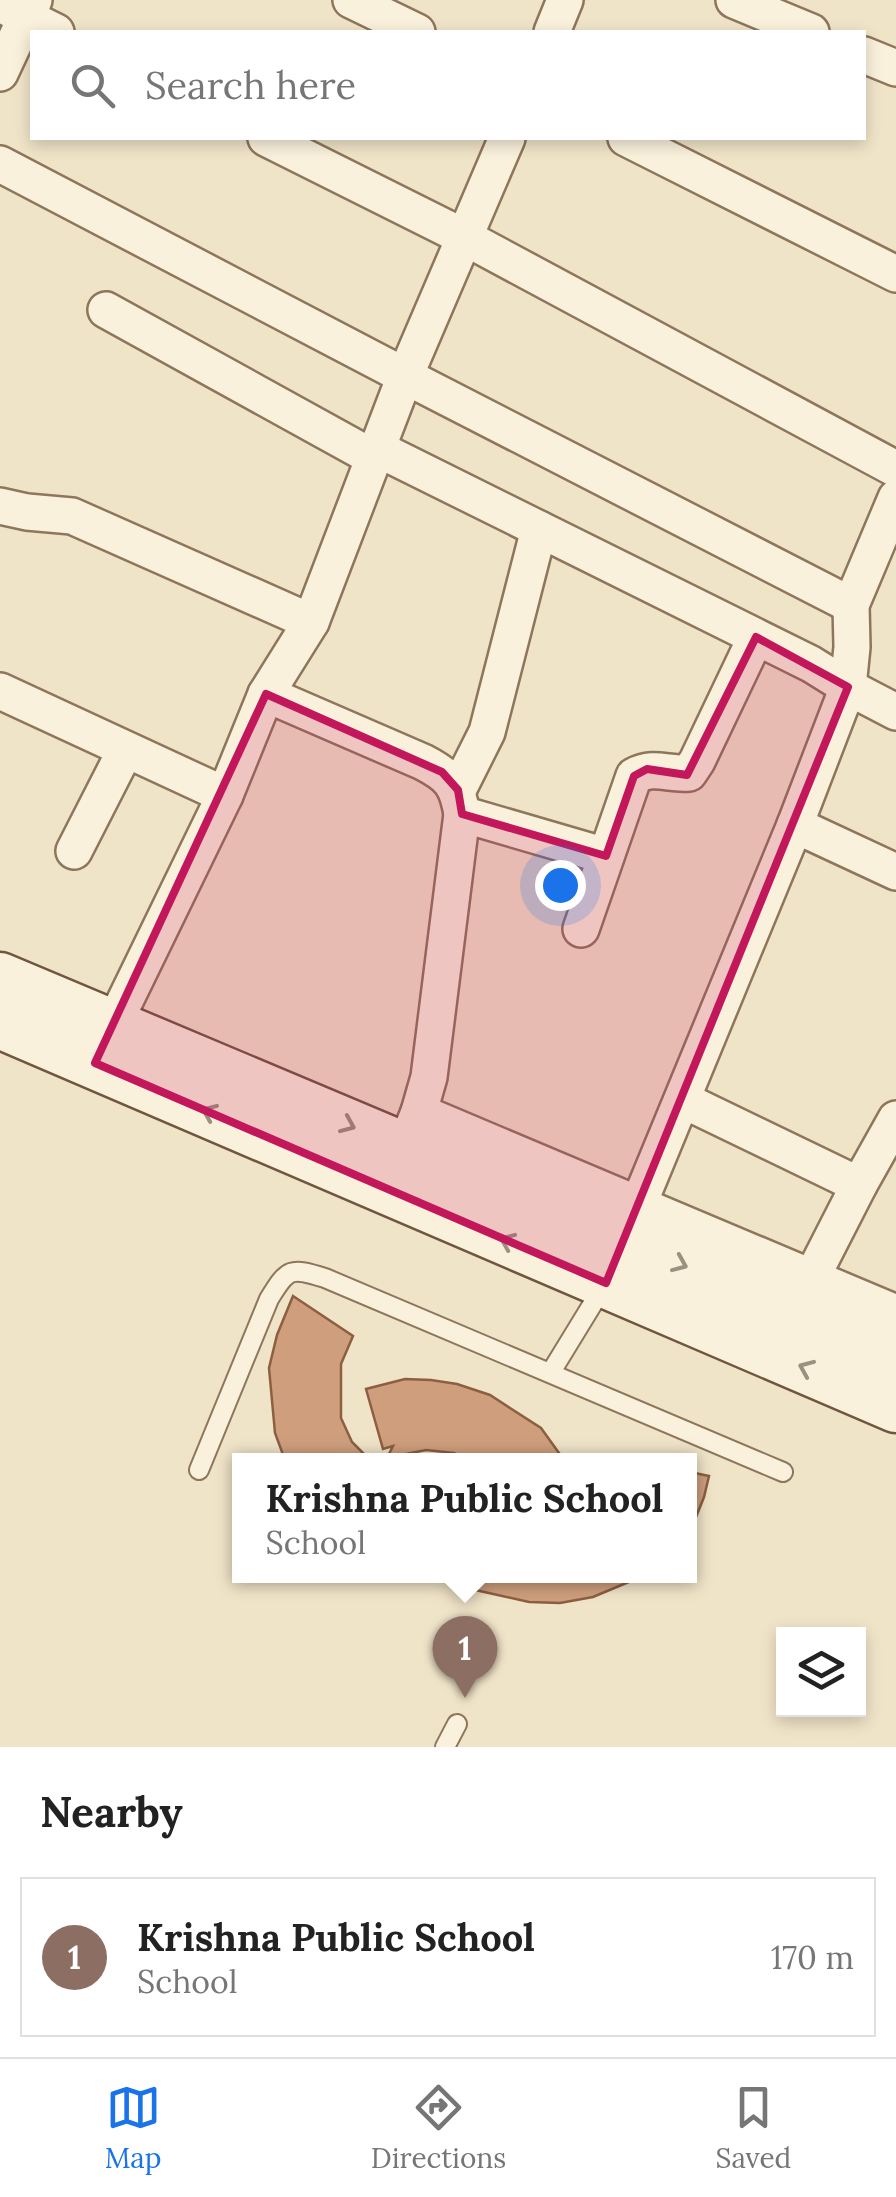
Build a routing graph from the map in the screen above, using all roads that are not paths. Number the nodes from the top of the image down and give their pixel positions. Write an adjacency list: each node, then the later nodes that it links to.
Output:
1 (352, 0): 5 (street)
2 (565, 0): 6 (street)
3 (734, 0): 7 (street)
4 (29, 14): 10 (street)
5 (412, 30)
6 (553, 30)
7 (806, 30)
8 (866, 56): 9 (street)
9 (896, 68)
10 (0, 73)
11 (270, 140): 15 (street)
12 (506, 140): 15 (street)
13 (630, 140): 16 (street)
14 (0, 164): 18 (street)
15 (464, 237): 18 (street); 20 (street)
16 (896, 274)
17 (106, 310): 19 (street)
18 (406, 376): 19 (street); 24 (street)
19 (376, 453): 23 (street); 25 (street)
20 (896, 469)
21 (896, 498): 24 (street)
22 (0, 506): 25 (street)
23 (539, 529): 26 (street); 33 (street)
24 (851, 605): 27 (street)
25 (311, 622): 28 (street)
26 (756, 637): 27 (street); 36 (street)
27 (848, 687): 30 (street); 34 (street)
28 (266, 694): 32 (street); 33 (street)
29 (5, 704): 31 (street)
30 (896, 712)
31 (125, 751): 32 (street); 35 (street)
32 (225, 795): 41 (street)
33 (460, 802): 36 (street); 44 (street)
34 (796, 825): 37 (street); 42 (street)
35 (74, 851)
36 (606, 856): 38 (street)
37 (896, 872)
38 (581, 929)
39 (0, 978): 41 (street)
40 (0, 1023): 41 (street)
41 (104, 1044): 44 (street, one-way to 44); 46 (street, one-way to 41)
42 (683, 1100): 45 (street); 46 (street)
43 (896, 1119): 45 (street)
44 (411, 1131): 46 (street)
45 (859, 1185): 47 (street)
46 (623, 1242): 47 (street); 49 (street, one-way to 49); 50 (lane); 51 (street, one-way to 46)
47 (812, 1277): 48 (street)
48 (896, 1313)
49 (896, 1355)
50 (551, 1372): 52 (lane); 53 (lane)
51 (896, 1406)
52 (199, 1470)
53 (783, 1472)
54 (457, 1724): 55 (lane)
55 (444, 1747)

